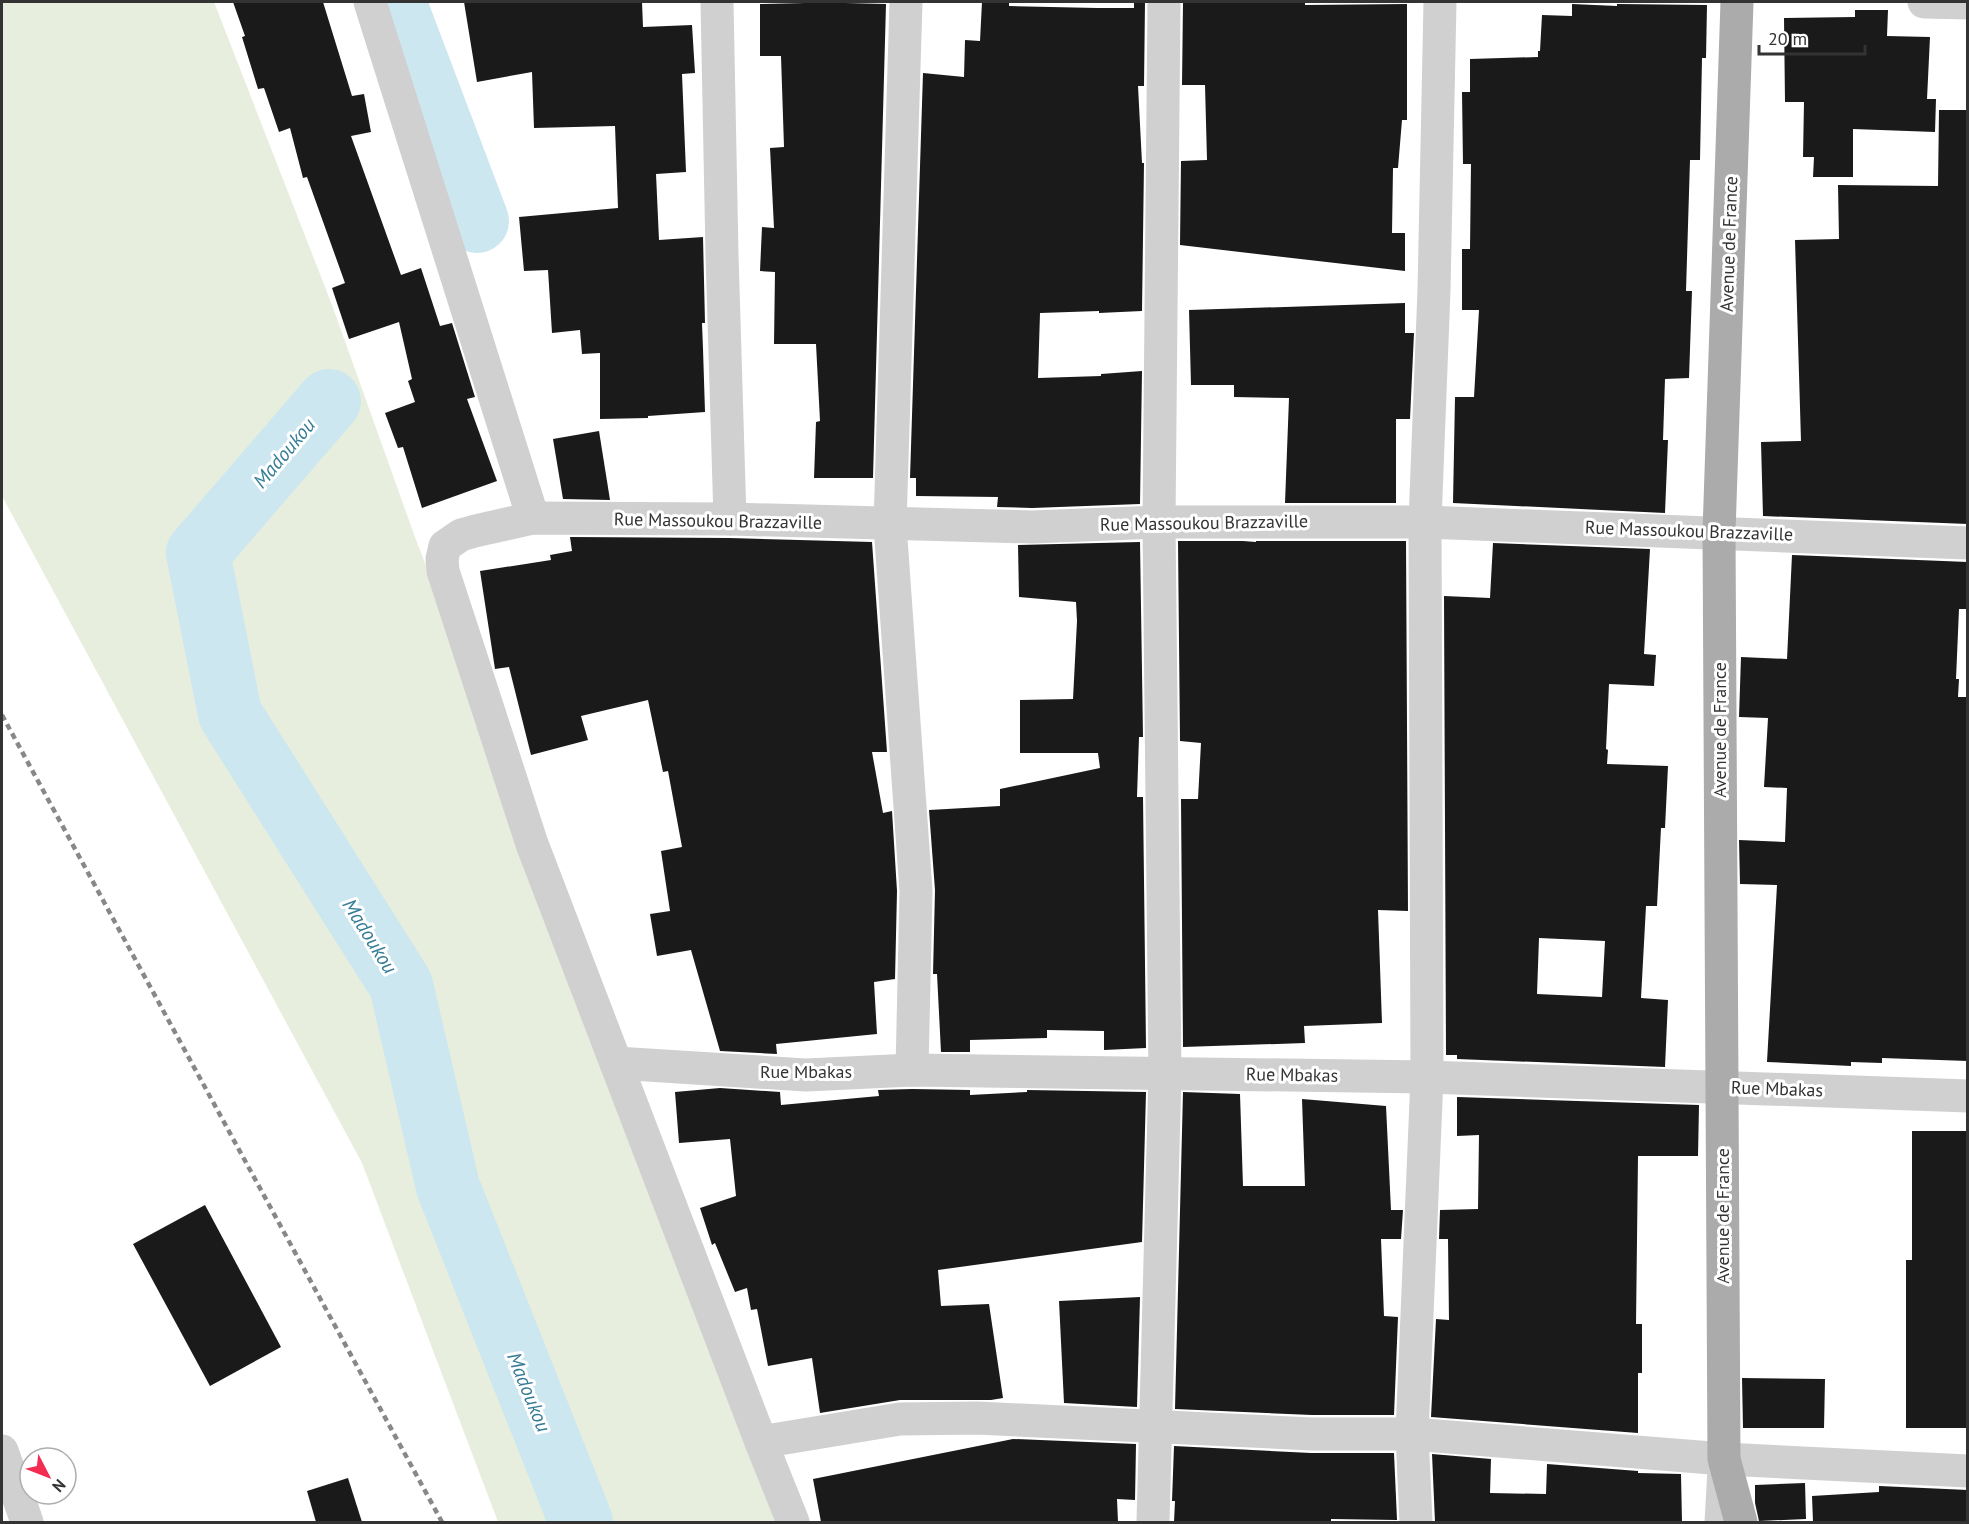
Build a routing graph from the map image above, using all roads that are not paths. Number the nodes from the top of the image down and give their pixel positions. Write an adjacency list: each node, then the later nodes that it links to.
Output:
1 (370, 2): 9 (street)
2 (717, 2): 10 (street)
3 (906, 2): 13 (street)
4 (1164, 2): 11 (street)
5 (1440, 2): 12 (street)
6 (1737, 2): 14 (main road, Avenue de France)
7 (1924, 2): 8 (street)
8 (1968, 3)
9 (533, 518): 10 (street, Rue Massoukou Brazzaville); 16 (street, Rue Massoukou Brazzaville)
10 (730, 519): 13 (street, Rue Massoukou Brazzaville)
11 (1159, 522): 12 (street, Rue Massoukou Brazzaville); 13 (street, Rue Massoukou Brazzaville); 18 (street)
12 (1425, 522): 14 (street, Rue Massoukou Brazzaville); 19 (street)
13 (890, 525): 17 (street)
14 (1719, 532): 15 (street, Rue Massoukou Brazzaville); 20 (main road, Avenue de France)
15 (1968, 543)
16 (616, 1063): 17 (street, Rue Mbakas); 24 (street)
17 (912, 1070): 18 (street, Rue Mbakas)
18 (1165, 1074): 19 (street, Rue Mbakas); 22 (street)
19 (1427, 1077): 20 (street, Rue Mbakas); 23 (street)
20 (1722, 1087): 21 (street, Rue Mbakas); 26 (main road, Avenue de France)
21 (1968, 1096)
22 (1155, 1426): 23 (street); 24 (street); 30 (street)
23 (1412, 1434): 26 (street); 31 (street)
24 (761, 1442): 29 (street)
25 (2, 1451): 28 (street)
26 (1724, 1459): 27 (street); 32 (street); 33 (main road, Avenue de France)
27 (1968, 1471)
28 (27, 1522)
29 (793, 1522)
30 (1154, 1522)
31 (1416, 1522)
32 (1721, 1522)
33 (1741, 1522)

